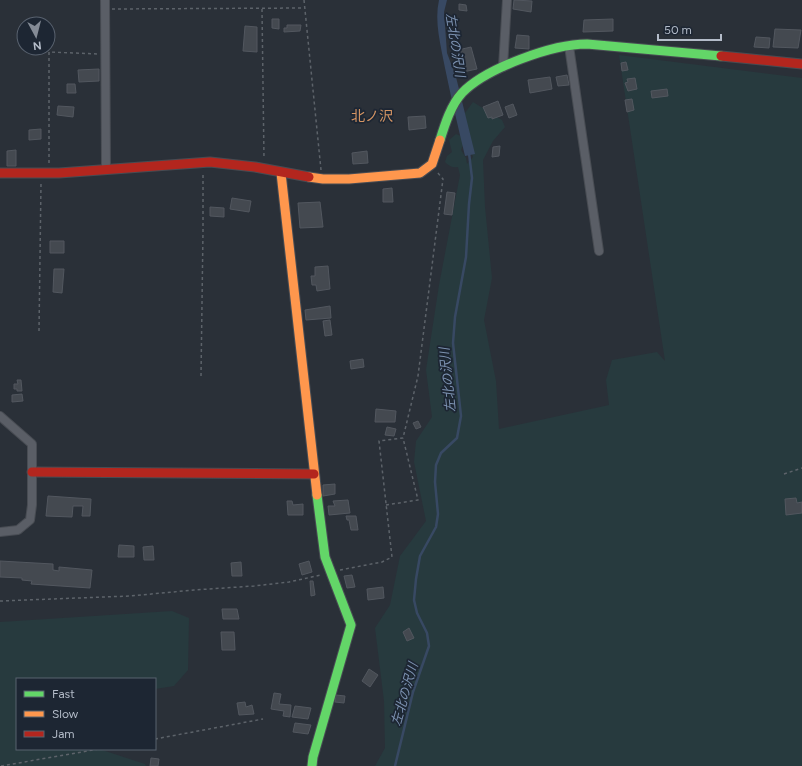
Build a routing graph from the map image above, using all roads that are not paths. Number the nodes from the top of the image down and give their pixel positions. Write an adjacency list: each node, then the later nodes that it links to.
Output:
1 (105, 0): 6 (street)
2 (507, 0): 5 (street)
3 (569, 46): 4 (street); 5 (street); 9 (street)
4 (802, 64)
5 (503, 67): 8 (street)
6 (106, 170): 7 (street); 8 (street)
7 (0, 173)
8 (281, 173): 12 (street)
9 (599, 251)
10 (0, 416): 11 (street)
11 (32, 472): 12 (street); 13 (street)
12 (314, 474): 14 (street)
13 (0, 532)
14 (312, 766)

